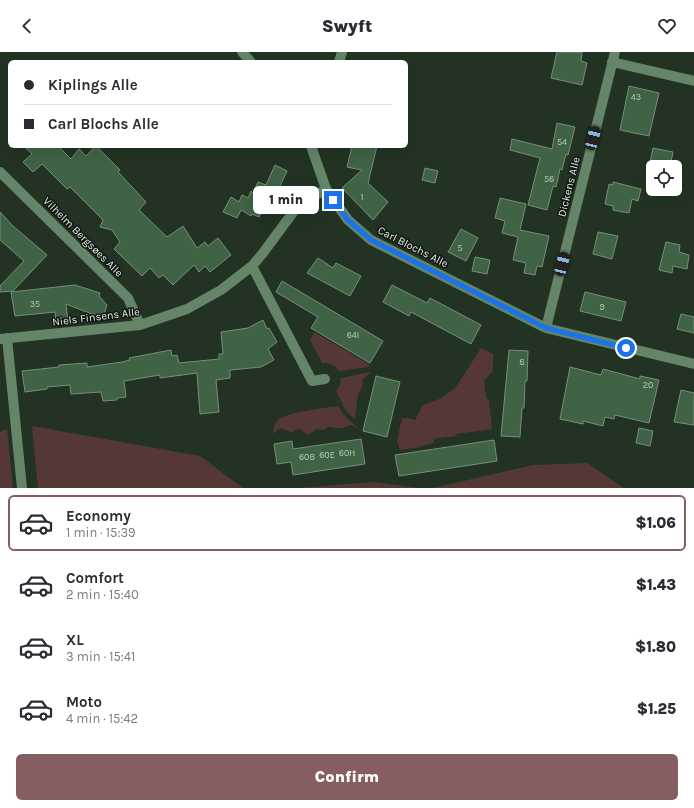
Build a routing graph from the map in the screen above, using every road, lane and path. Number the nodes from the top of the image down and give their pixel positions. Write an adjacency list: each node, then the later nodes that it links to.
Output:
1 (242, 52): 3 (street)
2 (613, 57): 4 (street); 10 (street, Dickens Alle)
3 (249, 60)
4 (694, 81)
5 (312, 148): 7 (street, Carl Blochs Alle)
6 (0, 172): 9 (street, Vilhelm Bergsøes Alle)
7 (326, 189): 8 (street, Niels Finsens Alle); 10 (street, Carl Blochs Alle)
8 (252, 266): 9 (street, Niels Finsens Alle); 13 (street)
9 (140, 325): 11 (street, Niels Finsens Alle)
10 (546, 328): 12 (street, Carl Blochs Alle)
11 (4, 338): 14 (street)
12 (694, 364)
13 (325, 379)
14 (22, 488)

